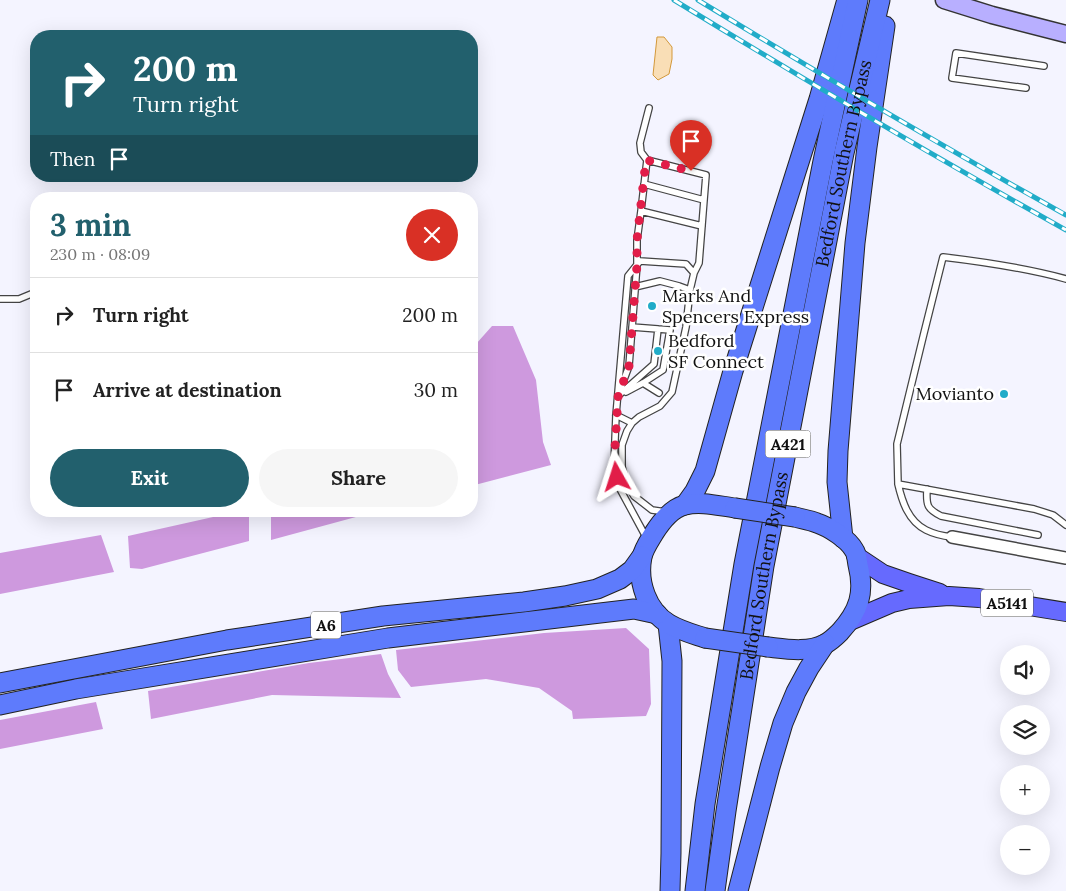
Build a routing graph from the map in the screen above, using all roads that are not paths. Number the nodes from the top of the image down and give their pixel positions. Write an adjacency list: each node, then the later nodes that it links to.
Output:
1 (846, 0): 31 (highway)
2 (858, 0): 47 (highway, Bedford Southern Bypass / A421)
3 (880, 0): 48 (highway, Bedford Southern Bypass / A421)
4 (890, 0): 35 (highway)
5 (944, 0): 6 (main road)
6 (1066, 34)
7 (1044, 66): 8 (lane)
8 (1026, 88)
9 (649, 108): 10 (lane)
10 (646, 160): 11 (lane); 12 (lane)
11 (644, 184): 12 (lane); 13 (lane)
12 (704, 200): 14 (lane)
13 (641, 211): 14 (lane); 15 (lane)
14 (702, 226): 16 (lane)
15 (637, 265): 16 (lane); 18 (lane); 26 (lane)
16 (694, 274): 19 (lane)
17 (1066, 279): 29 (lane)
18 (635, 287): 19 (lane); 22 (lane)
19 (690, 290): 28 (lane)
20 (30, 295): 21 (lane)
21 (0, 299)
22 (632, 326): 23 (lane); 26 (lane)
23 (658, 329): 24 (lane); 26 (lane)
24 (643, 383): 25 (lane); 26 (lane)
25 (659, 393)
26 (618, 397): 27 (lane)
27 (616, 415): 28 (lane); 36 (lane)
28 (632, 423): 31 (lane)
29 (898, 484): 30 (lane); 34 (lane)
30 (927, 489): 32 (lane); 33 (lane)
31 (678, 509): 35 (highway, bridge); 36 (highway)
32 (1066, 525)
33 (1038, 535)
34 (952, 537): 38 (street)
35 (843, 538): 37 (highway)
36 (645, 549): 41 (highway); 44 (highway, A6)
37 (856, 556): 39 (main road, A5141); 42 (highway)
38 (1066, 557)
39 (949, 596): 40 (main road, A5141); 42 (main road, A5141)
40 (1066, 612)
41 (662, 619): 43 (highway, bridge); 45 (highway, A6); 46 (highway)
42 (850, 622): 43 (highway)
43 (825, 644): 49 (highway)
44 (0, 683)
45 (0, 705)
46 (670, 891)
47 (695, 891)
48 (715, 891)
49 (738, 891)

